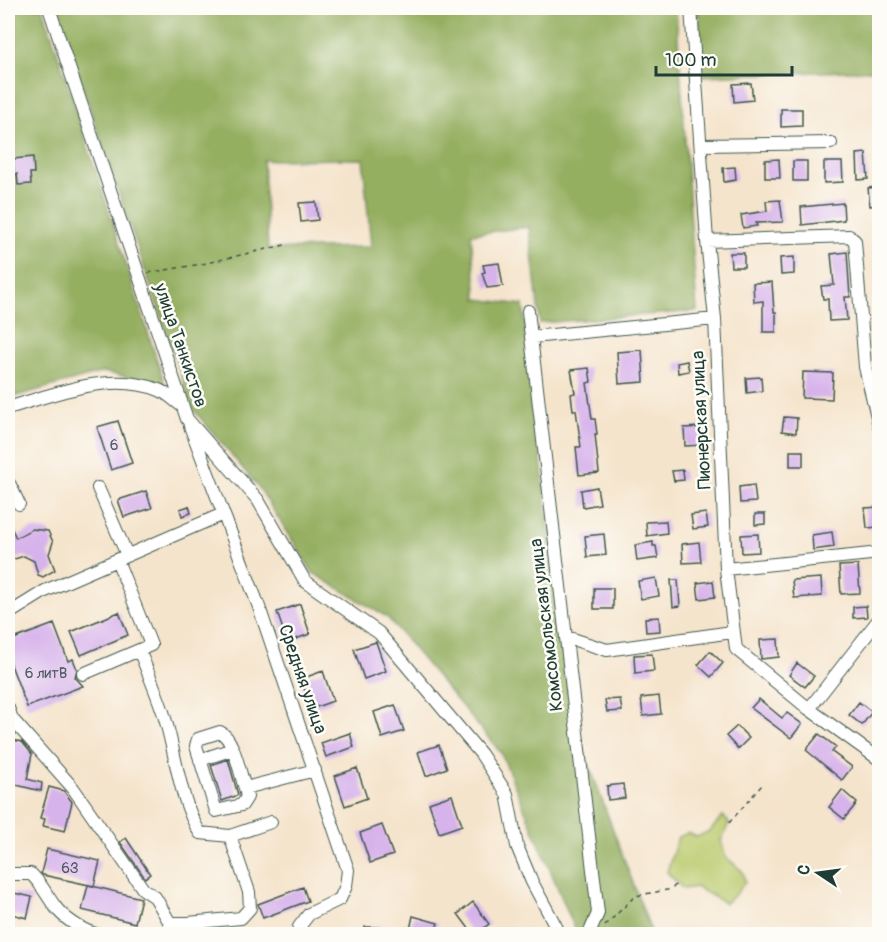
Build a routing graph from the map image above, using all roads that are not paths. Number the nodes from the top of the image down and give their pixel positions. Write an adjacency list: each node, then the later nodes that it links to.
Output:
1 (50, 8): 9 (street, улица Танкистов)
2 (692, 8): 4 (street, Пионерская улица)
3 (831, 143): 4 (street)
4 (701, 145): 5 (street, Пионерская улица)
5 (707, 240): 7 (street, Пионерская улица); 12 (street)
6 (528, 311): 8 (street, Комсомольская улица)
7 (715, 319): 8 (street); 19 (street, Пионерская улица)
8 (532, 337): 23 (street, Комсомольская улица)
9 (182, 406): 10 (street); 11 (street, улица Танкистов)
10 (8, 408)
11 (187, 419): 16 (street, Средняя улица); 40 (street, улица Танкистов)
12 (879, 429)
13 (8, 486): 15 (street)
14 (98, 488): 18 (street)
15 (19, 504)
16 (223, 514): 18 (street); 31 (street, Средняя улица)
17 (879, 553): 19 (street)
18 (122, 557): 20 (street); 24 (street)
19 (726, 569): 22 (street, Пионерская улица)
20 (8, 614)
21 (879, 618): 27 (street)
22 (732, 632): 23 (street); 27 (street, Пионерская улица)
23 (566, 637): 37 (street, Комсомольская улица)
24 (139, 650): 25 (street); 34 (street)
25 (82, 674)
26 (8, 708): 36 (street)
27 (809, 709): 30 (street, Пионерская улица)
28 (233, 750): 29 (street); 29 (street); 32 (street)
29 (200, 760): 32 (street)
30 (879, 760)
31 (315, 770): 32 (street); 39 (street, Средняя улица)
32 (245, 788)
33 (271, 822): 34 (street)
34 (230, 836): 36 (street)
35 (8, 874): 38 (street)
36 (169, 928)
37 (595, 933)
38 (96, 934)
39 (301, 934)
40 (560, 934)

